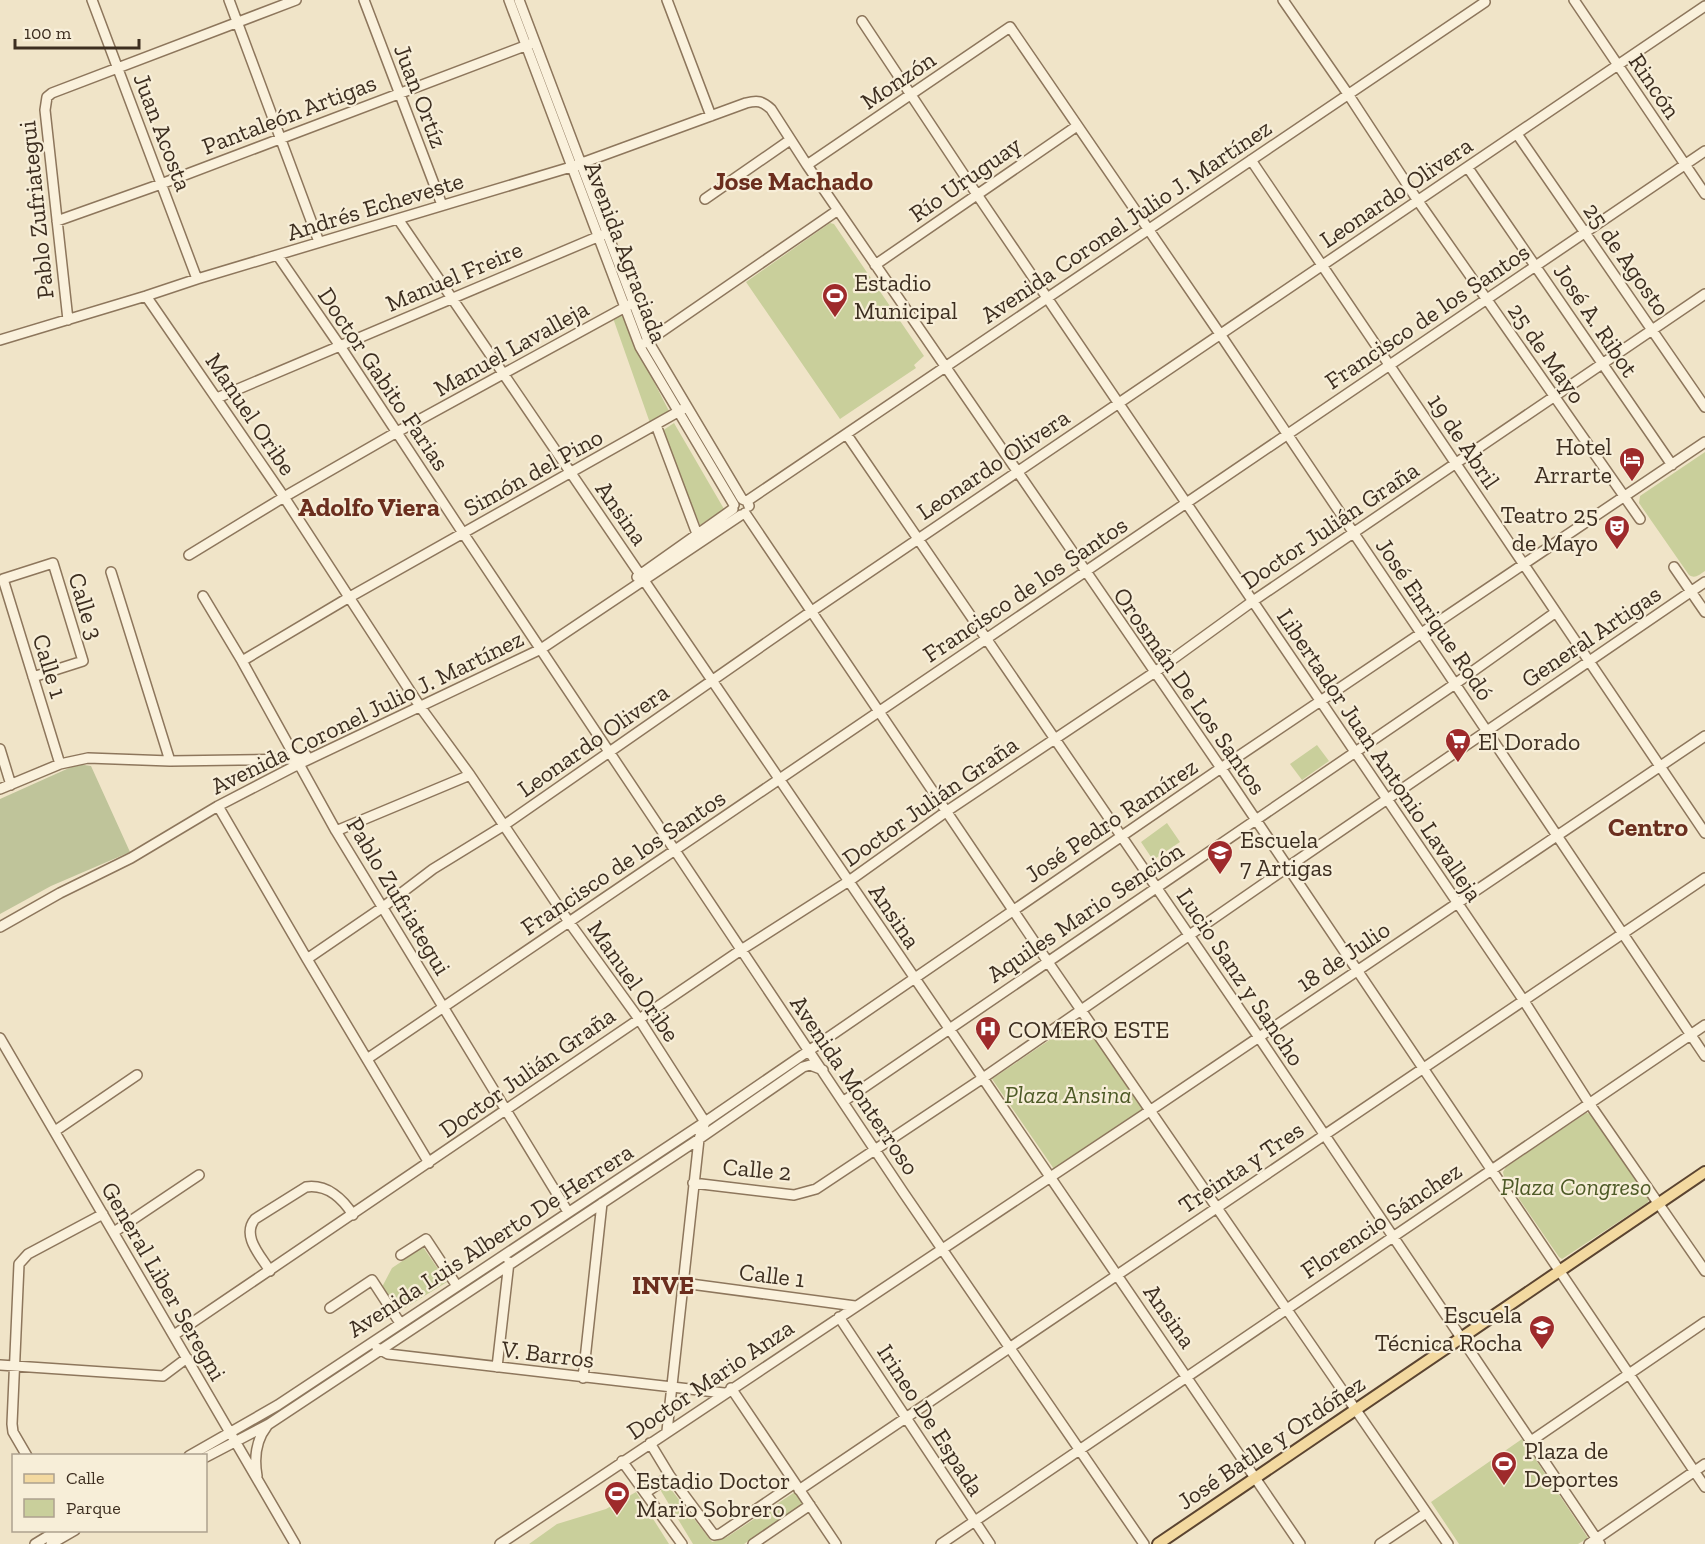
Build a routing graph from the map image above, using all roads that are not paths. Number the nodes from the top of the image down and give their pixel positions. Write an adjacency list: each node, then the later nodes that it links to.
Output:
1 (92, 0): 17 (street, Juan Acosta)
2 (229, 0): 13 (street)
3 (296, 0): 13 (street)
4 (364, 0): 18 (street, Juan Ortíz)
5 (509, 0): 15 (street, Avenida Agraciada)
6 (519, 0): 15 (street, Avenida Agraciada)
7 (667, 0): 22 (street)
8 (1283, 0): 19 (street, 25 de Mayo)
9 (1574, 0): 16 (street, Rincón)
10 (1485, 2): 19 (street, Avenida Coronel Julio J. Martínez)
11 (1705, 6): 16 (street, Leonardo Olivera)
12 (862, 21): 20 (street, Libertador Juan Antonio Lavalleja)
13 (238, 23): 17 (street); 25 (street)
14 (1010, 27): 20 (street, Monzón); 23 (street, José Enrique Rodó)
15 (531, 44): 18 (street, Pantaleón Artigas); 31 (street, Avenida Agraciada)
16 (1617, 64): 24 (street, Leonardo Olivera); 29 (street, Rincón)
17 (117, 67): 33 (street, Juan Acosta); 41 (street, Pablo Zufriategui)
18 (400, 93): 25 (street, Pantaleón Artigas); 38 (street, Juan Ortíz)
19 (1348, 94): 28 (street, Avenida Coronel Julio J. Martínez); 37 (street, 25 de Mayo)
20 (911, 95): 30 (street, Monzón); 34 (street, Libertador Juan Antonio Lavalleja)
21 (758, 100): 22 (street, Andrés Echeveste); 26 (street, Orosmán De Los Santos)
22 (711, 116): 31 (street, Andrés Echeveste)
23 (1077, 126): 34 (street, Río Uruguay); 42 (street, José Enrique Rodó)
24 (1517, 134): 32 (street, Leonardo Olivera); 43 (street, 25 de Agosto)
25 (280, 138): 33 (street, Pantaleón Artigas); 45 (street)
26 (790, 140): 30 (street, Orosmán De Los Santos); 36 (street)
27 (1705, 151): 29 (street, Francisco de los Santos)
28 (1251, 160): 42 (street, Avenida Coronel Julio J. Martínez); 48 (street, 19 de Abril)
29 (1685, 164): 35 (street, Rincón); 43 (street, Francisco de los Santos)
30 (807, 165): 39 (street, Orosmán De Los Santos)
31 (576, 166): 38 (street, Andrés Echeveste); 44 (street, Avenida Agraciada)
32 (1468, 168): 37 (street, Leonardo Olivera); 49 (street, José A. Ribot)
33 (161, 184): 41 (street, Pantaleón Artigas); 50 (street, Juan Acosta)
34 (976, 193): 47 (street, Río Uruguay); 54 (street, Libertador Juan Antonio Lavalleja)
35 (1705, 194)
36 (705, 199)
37 (1418, 201): 48 (street, Leonardo Olivera); 55 (street, 25 de Mayo)
38 (442, 205): 40 (street, Andrés Echeveste)
39 (838, 210): 47 (street, Orosmán De Los Santos); 61 (street)
40 (398, 219): 45 (street, Andrés Echeveste); 53 (street, Ansina)
41 (57, 221): 57 (street, Pablo Zufriategui)
42 (1149, 230): 54 (street, Avenida Coronel Julio J. Martínez); 59 (street, José Enrique Rodó)
43 (1585, 232): 49 (street, Francisco de los Santos); 58 (street, 25 de Agosto)
44 (603, 235): 53 (street, Manuel Freire); 56 (street, Avenida Agraciada)
45 (319, 242): 46 (street, Andrés Echeveste)
46 (278, 256): 50 (street, Andrés Echeveste); 62 (street, Doctor Gabito Farias)
47 (875, 265): 66 (street, Orosmán De Los Santos)
48 (1321, 266): 59 (street, Leonardo Olivera); 65 (street, 19 de Abril)
49 (1535, 266): 55 (street, Francisco de los Santos); 64 (street, José A. Ribot)
50 (197, 279): 52 (street, Andrés Echeveste)
51 (1705, 294): 58 (street, Doctor Julián Graña)
52 (146, 296): 57 (street, Andrés Echeveste); 69 (street, Manuel Oribe)
53 (453, 298): 62 (street, Manuel Freire); 67 (street, Ansina)
54 (1049, 298): 66 (street, Avenida Coronel Julio J. Martínez); 70 (street, Libertador Juan Antonio Lavalleja)
55 (1485, 299): 65 (street, Francisco de los Santos); 68 (street, 25 de Mayo)
56 (629, 305): 61 (street, Avenida Agraciada); 63 (street, Avenida Agraciada); 67 (street, Manuel Lavalleja)
57 (68, 320): 60 (street, Andrés Echeveste)
58 (1653, 330): 64 (street, Doctor Julián Graña); 72 (street, 25 de Agosto)
59 (1220, 334): 70 (street, Leonardo Olivera); 76 (street, José Enrique Rodó)
60 (0, 340)
61 (648, 341): 63 (street); 71 (street, Avenida Agraciada)
62 (340, 346): 69 (street, Manuel Freire); 75 (street, Doctor Gabito Farias)
63 (640, 347): 73 (street, Avenida Agraciada)
64 (1603, 364): 68 (street, Doctor Julián Graña); 80 (street, José A. Ribot)
65 (1389, 366): 76 (street, Francisco de los Santos); 79 (street, 19 de Abril)
66 (946, 368): 77 (street, Avenida Coronel Julio J. Martínez); 81 (street, Orosmán De Los Santos)
67 (504, 375): 75 (street, Manuel Lavalleja); 82 (street, Ansina)
68 (1554, 397): 79 (street, Doctor Julián Graña); 84 (street, 25 de Mayo)
69 (217, 398): 83 (street, Manuel Oribe)
70 (1119, 403): 81 (street, Leonardo Olivera); 86 (street, Libertador Juan Antonio Lavalleja)
71 (687, 406): 73 (street, Simón del Pino); 85 (street, Avenida Agraciada)
72 (1705, 407)
73 (678, 412): 74 (street, Simón del Pino); 87 (street, Avenida Agraciada)
74 (656, 425): 82 (street, Simón del Pino); 91 (street)
75 (397, 432): 83 (street, Manuel Lavalleja); 89 (street, Doctor Gabito Farias)
76 (1287, 434): 86 (street, Francisco de los Santos); 90 (street, José Enrique Rodó)
77 (847, 435): 85 (street, Avenida Coronel Julio J. Martínez); 92 (street, Lucio Sanz y Sancho)
78 (1705, 442): 80 (street, José Pedro Ramírez)
79 (1456, 464): 90 (street, Doctor Julián Graña); 95 (street, 19 de Abril)
80 (1672, 465): 84 (street, José Pedro Ramírez)
81 (1017, 472): 92 (street, Leonardo Olivera); 98 (street, Orosmán De Los Santos)
82 (571, 474): 89 (street, Simón del Pino); 99 (street, Ansina)
83 (284, 497): 93 (street, Manuel Lavalleja); 103 (street, Manuel Oribe)
84 (1623, 497): 88 (street, 25 de Mayo); 95 (street, José Pedro Ramírez)
85 (745, 500): 87 (street, Avenida Coronel Julio J. Martínez); 87 (street)
86 (1186, 503): 98 (street, Francisco de los Santos); 104 (street, Libertador Juan Antonio Lavalleja)
87 (738, 510): 91 (street, Avenida Coronel Julio J. Martínez); 99 (street, Avenida Coronel Julio J. Martínez); 105 (street, Avenida Agraciada)
88 (1640, 519)
89 (463, 533): 103 (street, Simón del Pino); 110 (street, Doctor Gabito Farias)
90 (1354, 533): 104 (street, Doctor Julián Graña); 108 (street, José Enrique Rodó)
91 (697, 534): 99 (street, Avenida Coronel Julio J. Martínez)
92 (918, 539): 105 (street, Leonardo Olivera); 109 (street, Lucio Sanz y Sancho)
93 (189, 555)
94 (52, 563): 114 (street, Calle 1); 114 (street, Calle 3)
95 (1524, 564): 106 (street, 19 de Abril); 108 (street, José Pedro Ramírez)
96 (1674, 567): 101 (street)
97 (111, 572): 126 (street)
98 (1084, 572): 109 (street, Francisco de los Santos); 113 (street, Orosmán De Los Santos)
99 (642, 577): 110 (street, Avenida Coronel Julio J. Martínez); 115 (street, Ansina)
100 (1705, 582): 101 (street, General Artigas)
101 (1692, 591): 107 (street); 112 (street, General Artigas)
102 (203, 596): 111 (street, Pablo Zufriategui)
103 (348, 598): 111 (street, Simón del Pino); 118 (street, Manuel Oribe)
104 (1253, 601): 113 (street, Doctor Julián Graña); 117 (street, Libertador Juan Antonio Lavalleja)
105 (812, 611): 115 (street, Leonardo Olivera); 119 (street, Avenida Agraciada)
106 (1556, 612): 112 (street, 19 de Abril); 116 (street, Aquiles Mario Sención)
107 (1705, 612)
108 (1422, 634): 116 (street, José Enrique Rodó); 117 (street, José Pedro Ramírez)
109 (986, 640): 119 (street, Francisco de los Santos); 122 (street, Lucio Sanz y Sancho)
110 (539, 647): 118 (street, Avenida Coronel Julio J. Martínez); 125 (street, Avenida Monterroso)
111 (242, 660): 127 (street, Pablo Zufriategui)
112 (1589, 661): 120 (street, General Artigas); 129 (street, 19 de Abril)
113 (1155, 672): 122 (street, Doctor Julián Graña); 130 (street, Orosmán De Los Santos)
114 (33, 677): 128 (street, Calle 1)
115 (713, 681): 125 (street, Leonardo Olivera); 132 (street, Ansina)
116 (1455, 684): 120 (street, José Enrique Rodó); 124 (street, Aquiles Mario Sención)
117 (1321, 700): 124 (street, Libertador Juan Antonio Lavalleja); 130 (street, José Pedro Ramírez)
118 (419, 705): 127 (street, Avenida Coronel Julio J. Martínez); 131 (street, Manuel Oribe)
119 (880, 711): 132 (street, Francisco de los Santos); 137 (street, Avenida Agraciada)
120 (1486, 730): 135 (street, General Artigas); 142 (street, José Enrique Rodó)
121 (1705, 736): 129 (street, 18 de Julio)
122 (1055, 740): 137 (street, Doctor Julián Graña); 143 (street, Lucio Sanz y Sancho)
123 (0, 749): 133 (street)
124 (1355, 751): 135 (street, Libertador Juan Antonio Lavalleja); 138 (street, Aquiles Mario Sención)
125 (609, 753): 139 (street, Leonardo Olivera); 144 (street, Avenida Monterroso)
126 (170, 761): 127 (street); 128 (street)
127 (297, 762): 136 (street, Avenida Coronel Julio J. Martínez); 140 (street, Pablo Zufriategui)
128 (60, 764): 133 (street)
129 (1660, 766): 141 (street, 19 de Abril); 142 (street, 18 de Julio)
130 (1221, 768): 138 (street, Orosmán De Los Santos); 143 (street, José Pedro Ramírez)
131 (470, 775): 139 (street, Manuel Oribe); 140 (street)
132 (781, 780): 144 (street, Francisco de los Santos); 147 (street, Ansina)
133 (11, 784): 134 (street)
134 (0, 789)
135 (1387, 800): 145 (street, General Artigas); 149 (street, Libertador Juan Antonio Lavalleja)
136 (218, 806): 153 (street, Avenida Coronel Julio J. Martínez); 157 (street)
137 (947, 811): 147 (street, Doctor Julián Graña); 151 (street, Avenida Agraciada)
138 (1255, 820): 145 (street, Orosmán De Los Santos); 148 (street, Aquiles Mario Sención)
139 (503, 826): 150 (street, Leonardo Olivera); 152 (street, Manuel Oribe)
140 (336, 831): 150 (street, Pablo Zufriategui)
141 (1705, 833)
142 (1558, 836): 149 (street, 18 de Julio); 154 (street, José Enrique Rodó)
143 (1122, 837): 148 (street, Lucio Sanz y Sancho); 151 (street, José Pedro Ramírez)
144 (674, 851): 152 (street, Francisco de los Santos); 156 (street, Avenida Monterroso)
145 (1288, 867): 155 (street, General Artigas); 159 (street, Orosmán De Los Santos)
146 (1705, 878): 154 (street, Treinta y Tres)
147 (849, 881): 156 (street, Doctor Julián Graña); 160 (street, Ansina)
148 (1156, 887): 155 (street, Lucio Sanz y Sancho); 158 (street, Aquiles Mario Sención)
149 (1456, 902): 159 (street, 18 de Julio); 161 (street, Libertador Juan Antonio Lavalleja)
150 (382, 907): 157 (street, Leonardo Olivera); 162 (street, Pablo Zufriategui)
151 (1014, 910): 158 (street, Avenida Agraciada); 160 (street, José Pedro Ramírez)
152 (569, 922): 162 (street, Francisco de los Santos); 164 (street, Manuel Oribe)
153 (0, 927)
154 (1623, 933): 161 (street, Treinta y Tres); 167 (street, José Enrique Rodó)
155 (1189, 935): 163 (street, General Artigas); 168 (street, Lucio Sanz y Sancho)
156 (741, 950): 164 (street, Doctor Julián Graña); 170 (street, Avenida Monterroso)
157 (307, 959): 172 (street)
158 (1048, 962): 163 (street, Avenida Agraciada); 166 (street, Aquiles Mario Sención)
159 (1356, 970): 168 (street, 18 de Julio); 173 (street, Orosmán De Los Santos)
160 (914, 978): 166 (street, Ansina); 170 (street, José Pedro Ramírez)
161 (1524, 1001): 173 (street, Treinta y Tres); 178 (street, Libertador Juan Antonio Lavalleja)
162 (444, 1007): 172 (street, Francisco de los Santos); 180 (street, Pablo Zufriategui)
163 (1081, 1010): 176 (street, General Artigas); 179 (street, Avenida Agraciada)
164 (639, 1019): 180 (street, Doctor Julián Graña); 181 (street, Manuel Oribe)
165 (1705, 1025): 167 (street, Florencio Sánchez)
166 (949, 1029): 176 (street, Ansina); 177 (street, Aquiles Mario Sención)
167 (1690, 1035): 171 (street, José Enrique Rodó); 178 (street, Florencio Sánchez)
168 (1258, 1036): 179 (street, 18 de Julio); 183 (street, Lucio Sanz y Sancho)
169 (0, 1038): 182 (street, General Liber Seregni)
170 (808, 1049): 174 (street, Avenida Monterroso); 181 (street, Avenida Luis Alberto De Herrera)
171 (1705, 1056)
172 (367, 1059): 186 (street)
173 (1423, 1069): 183 (street, Treinta y Tres); 187 (street, Orosmán De Los Santos)
174 (823, 1070): 177 (street, Avenida Monterroso); 184 (street, Avenida Luis Alberto De Herrera)
175 (137, 1075): 182 (street)
176 (983, 1078): 185 (street, General Artigas); 190 (street, Ansina)
177 (844, 1101): 185 (street, Avenida Monterroso)
178 (1589, 1103): 187 (street, Florencio Sánchez); 193 (street, Libertador Juan Antonio Lavalleja)
179 (1151, 1110): 190 (street, 18 de Julio); 194 (street, Avenida Agraciada)
180 (506, 1111): 186 (street, Doctor Julián Graña); 195 (street, Pablo Zufriategui)
181 (705, 1122): 184 (street); 195 (street, Avenida Luis Alberto De Herrera)
182 (55, 1131): 196 (street, General Liber Seregni)
183 (1324, 1135): 194 (street, Treinta y Tres); 199 (street, Lucio Sanz y Sancho)
184 (699, 1139): 191 (street); 192 (street, Avenida Luis Alberto De Herrera)
185 (875, 1149): 191 (street, Calle 2); 200 (street, Avenida Monterroso)
186 (429, 1163): 197 (street, Doctor Julián Graña)
187 (1490, 1170): 199 (street, Florencio Sánchez); 203 (street, Orosmán De Los Santos)
188 (1705, 1172): 193 (main road, José Batlle y Ordóñez)
189 (199, 1175): 198 (street)
190 (1050, 1176): 200 (street, 18 de Julio); 206 (street, Ansina)
191 (693, 1183): 207 (street)
192 (603, 1203): 202 (street, Avenida Luis Alberto De Herrera); 226 (street)
193 (1659, 1203): 203 (main road, José Batlle y Ordóñez); 205 (street, Libertador Juan Antonio Lavalleja)
194 (1216, 1206): 206 (street, Treinta y Tres); 211 (street, Avenida Agraciada)
195 (568, 1212): 202 (street, Avenida Luis Alberto De Herrera)
196 (103, 1214): 198 (street, General Liber Seregni); 222 (street)
197 (353, 1215): 204 (street, Doctor Julián Graña); 204 (street)
198 (114, 1232): 215 (street, General Liber Seregni)
199 (1393, 1236): 211 (street, Florencio Sánchez); 216 (street, Lucio Sanz y Sancho)
200 (942, 1248): 209 (street, Doctor Mario Anza); 218 (street, Avenida Monterroso)
201 (400, 1255): 208 (street)
202 (508, 1259): 208 (street, Avenida Luis Alberto De Herrera); 219 (street, Avenida Luis Alberto De Herrera); 223 (street)
203 (1560, 1270): 216 (main road, José Batlle y Ordóñez); 224 (street, Orosmán De Los Santos)
204 (270, 1271): 215 (street, Doctor Julián Graña)
205 (1705, 1271)
206 (1117, 1275): 218 (street, Treinta y Tres); 225 (street, Ansina)
207 (683, 1283): 209 (street, Calle 1); 227 (street)
208 (457, 1286): 214 (street, Avenida Luis Alberto De Herrera)
209 (855, 1306): 212 (street, Doctor Mario Anza)
210 (330, 1308): 214 (street)
211 (1286, 1308): 225 (street, Florencio Sánchez); 229 (street, Avenida Agraciada)
212 (839, 1317): 228 (street, Doctor Mario Anza); 230 (street, Irineo De Espada)
213 (1705, 1322): 224 (street)
214 (400, 1323): 217 (street, Avenida Luis Alberto De Herrera)
215 (174, 1335): 220 (street, General Liber Seregni)
216 (1462, 1338): 229 (main road, José Batlle y Ordóñez); 234 (street, Lucio Sanz y Sancho)
217 (372, 1341): 219 (street); 233 (street, Avenida Luis Alberto De Herrera)
218 (1011, 1348): 230 (street, Treinta y Tres); 236 (street, Avenida Monterroso)
219 (379, 1351): 223 (street, V. Barros); 231 (street, Avenida Luis Alberto De Herrera)
220 (187, 1358): 222 (street); 233 (street, General Liber Seregni)
221 (0, 1365): 222 (street)
222 (15, 1366): 237 (street)
223 (496, 1367): 226 (street, V. Barros)
224 (1630, 1373): 234 (street); 242 (street, Orosmán De Los Santos)
225 (1187, 1375): 236 (street, Florencio Sánchez); 244 (street, Ansina)
226 (583, 1378): 227 (street, V. Barros)
227 (671, 1388): 228 (street, V. Barros); 232 (street)
228 (728, 1391): 232 (street, Doctor Mario Anza); 246 (street)
229 (1357, 1409): 244 (main road, José Batlle y Ordóñez); 250 (street, Avenida Agraciada)
230 (906, 1418): 246 (street, Treinta y Tres); 251 (street, Irineo De Espada)
231 (269, 1424): 233 (street, Avenida Luis Alberto De Herrera); 245 (street)
232 (667, 1431): 235 (street, Doctor Mario Anza)
233 (232, 1436): 238 (street, Avenida Luis Alberto De Herrera); 239 (street, Avenida Luis Alberto De Herrera); 245 (street, General Liber Seregni)
234 (1531, 1441): 254 (street, Lucio Sanz y Sancho)
235 (650, 1443): 240 (street, Doctor Mario Anza); 243 (street)
236 (1081, 1450): 251 (street, Florencio Sánchez); 264 (street, Avenida Monterroso)
237 (26, 1454)
238 (191, 1454)
239 (207, 1456)
240 (622, 1461): 248 (street); 258 (street, Doctor Mario Anza)
241 (1705, 1464): 242 (street)
242 (1694, 1471): 247 (street, Orosmán De Los Santos); 254 (street)
243 (670, 1476): 246 (street, Treinta y Tres); 248 (street)
244 (1256, 1478): 265 (main road, José Batlle y Ordóñez); 266 (street, Ansina)
245 (257, 1481): 255 (street, General Liber Seregni)
246 (797, 1486): 249 (street)
247 (1705, 1487)
248 (645, 1493): 259 (street)
249 (810, 1505): 260 (street); 261 (street)
250 (1426, 1513): 267 (street); 268 (street, Avenida Agraciada)
251 (974, 1521): 262 (street, Florencio Sánchez); 263 (street, Irineo De Espada)
252 (55, 1532): 256 (street)
253 (72, 1532): 257 (street)
254 (1595, 1542)
255 (292, 1543)
256 (34, 1544)
257 (51, 1544)
258 (500, 1544)
259 (682, 1544)
260 (753, 1544)
261 (836, 1544)
262 (941, 1544)
263 (990, 1544)
264 (1144, 1544)
265 (1158, 1544)
266 (1300, 1544)
267 (1380, 1544)
268 (1448, 1544)

